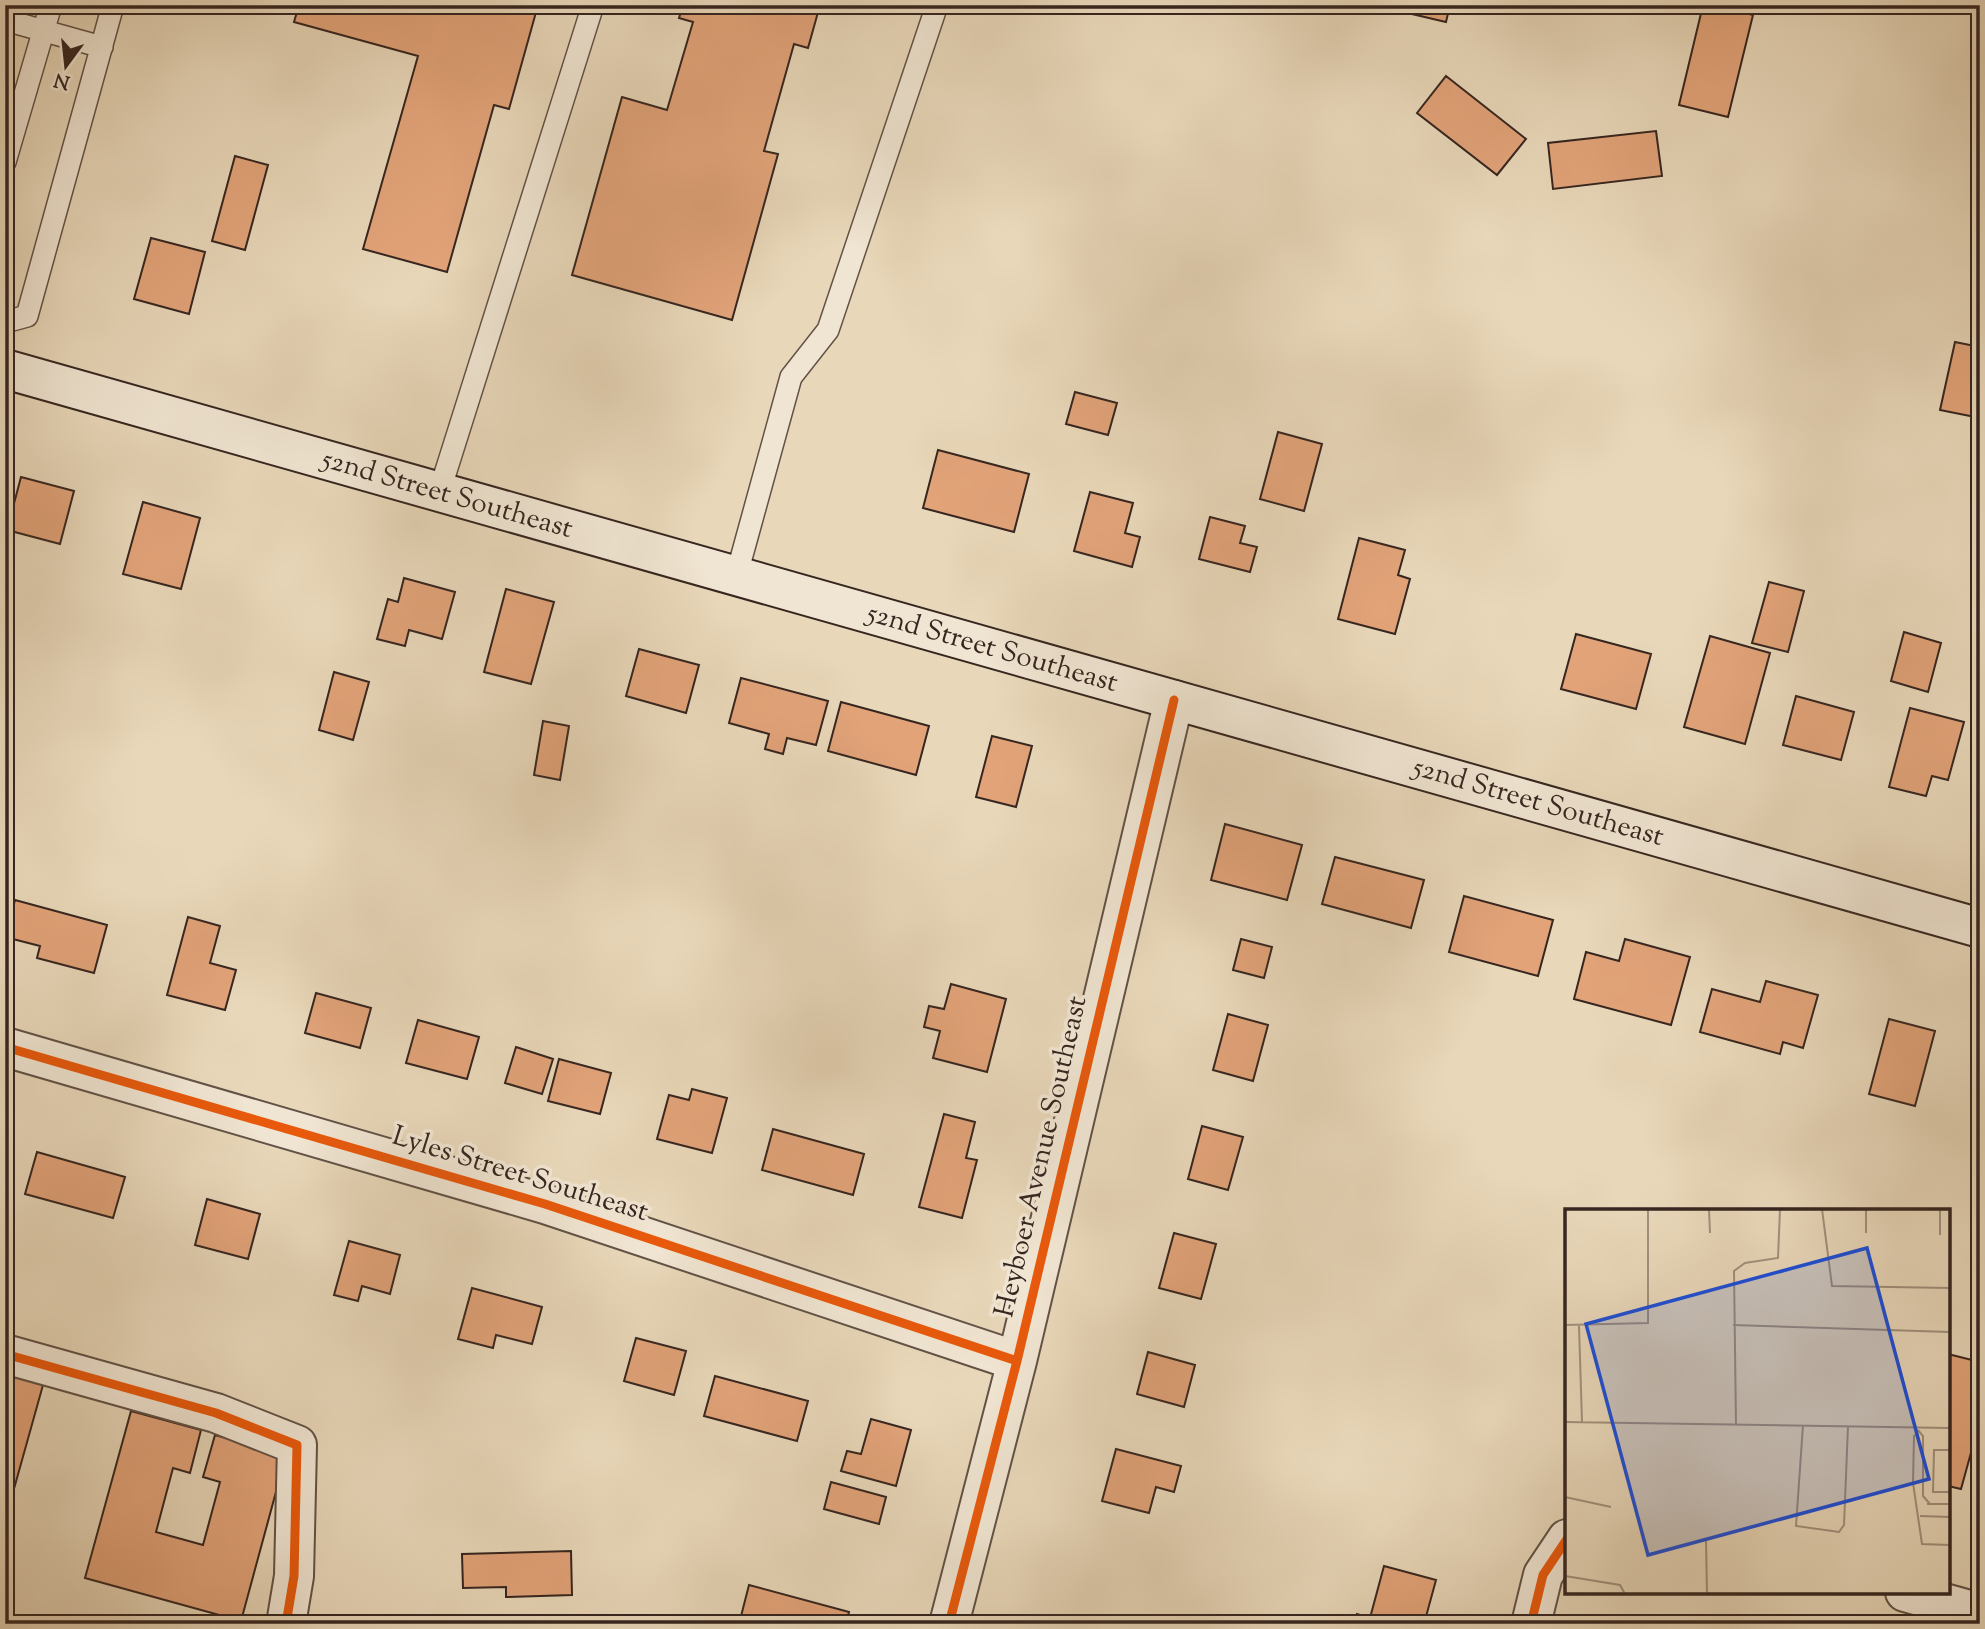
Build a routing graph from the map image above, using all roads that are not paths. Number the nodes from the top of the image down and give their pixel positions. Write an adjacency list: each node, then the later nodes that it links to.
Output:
1 (51, 5): 6 (lane)
2 (113, 5): 7 (lane)
3 (593, 5): 11 (lane)
4 (937, 5): 12 (lane)
5 (5, 20): 6 (lane)
6 (43, 31): 7 (lane); 8 (lane)
7 (102, 47): 9 (lane)
8 (5, 162)
9 (5, 322)
10 (5, 369): 11 (street, 52nd Street Southeast)
11 (439, 492): 12 (street, 52nd Street Southeast)
12 (736, 577): 13 (street, 52nd Street Southeast)
13 (1174, 700): 14 (street, 52nd Street Southeast); 17 (street, Heyboer Avenue Southeast)
14 (1980, 928)
15 (5, 1046): 17 (street, Lyles Street Southeast)
16 (5, 1354): 21 (street)
17 (1017, 1361): 22 (street, Heyboer Avenue Southeast)
18 (1565, 1542): 23 (street)
19 (1912, 1594): 20 (street)
20 (1980, 1613)
21 (286, 1624)
22 (949, 1624)
23 (1531, 1624)

